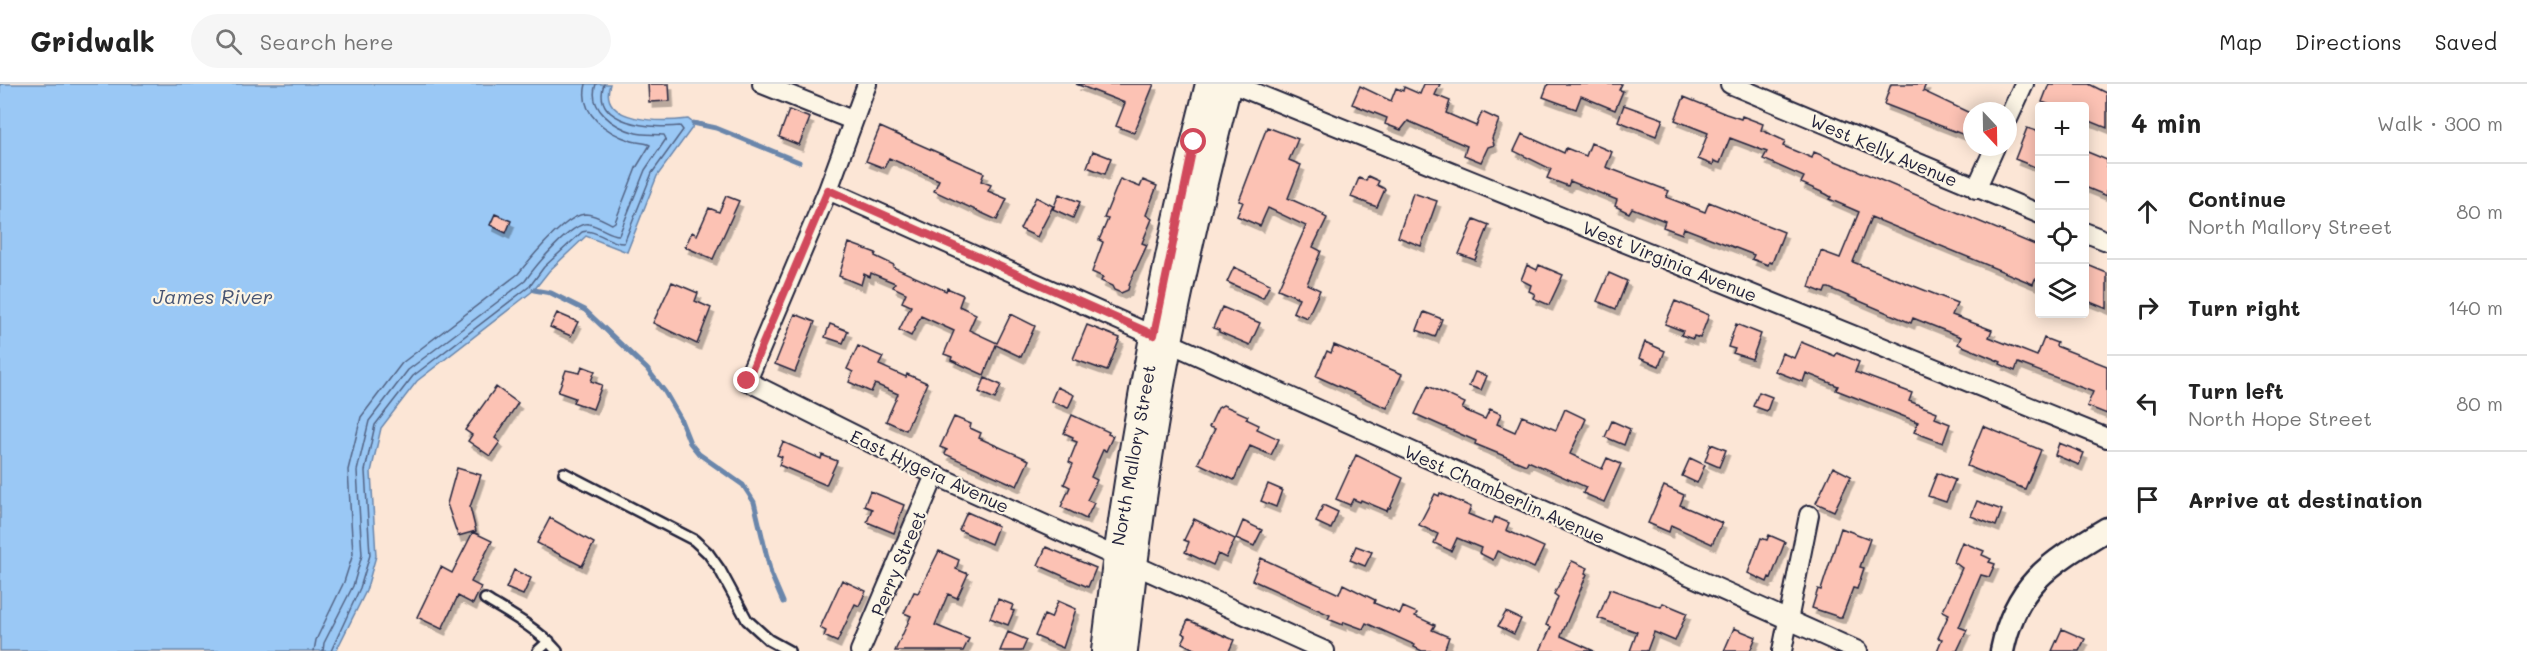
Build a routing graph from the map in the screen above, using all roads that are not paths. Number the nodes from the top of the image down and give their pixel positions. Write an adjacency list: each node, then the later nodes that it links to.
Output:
1 (762, 84): 9 (street)
2 (867, 84): 9 (street)
3 (1209, 84): 16 (main road, North Mallory Street)
4 (1228, 84): 16 (main road, North Mallory Street)
5 (1233, 84): 17 (street, West Virginia Avenue)
6 (1730, 84): 11 (street, West Kelly Avenue)
7 (2024, 84): 8 (street)
8 (2016, 102)
9 (852, 120): 12 (street)
10 (1991, 156): 11 (street)
11 (1976, 189): 13 (street, West Kelly Avenue)
12 (828, 190): 16 (street, West Chamberlin Avenue); 19 (street, East Hygeia Avenue)
13 (2035, 212)
14 (2089, 234): 15 (street)
15 (2107, 241)
16 (1162, 339): 22 (main road, North Mallory Street); 24 (street, West Chamberlin Avenue)
17 (2107, 438)
18 (564, 473): 28 (lane)
19 (935, 475): 22 (street, East Hygeia Avenue); 29 (street, Perry Street)
20 (1809, 515): 24 (street)
21 (2107, 529): 35 (street)
22 (1125, 561): 30 (main road, North Mallory Street); 31 (main road, North Mallory Street); 32 (street, East Hygeia Avenue)
23 (485, 599): 25 (lane)
24 (1788, 621): 33 (street); 34 (street, West Chamberlin Avenue)
25 (549, 641): 26 (lane); 27 (lane)
26 (538, 651)
27 (557, 651)
28 (789, 651)
29 (861, 651)
30 (1105, 651)
31 (1124, 651)
32 (1325, 651)
33 (1782, 651)
34 (1858, 651)
35 (2002, 651)

